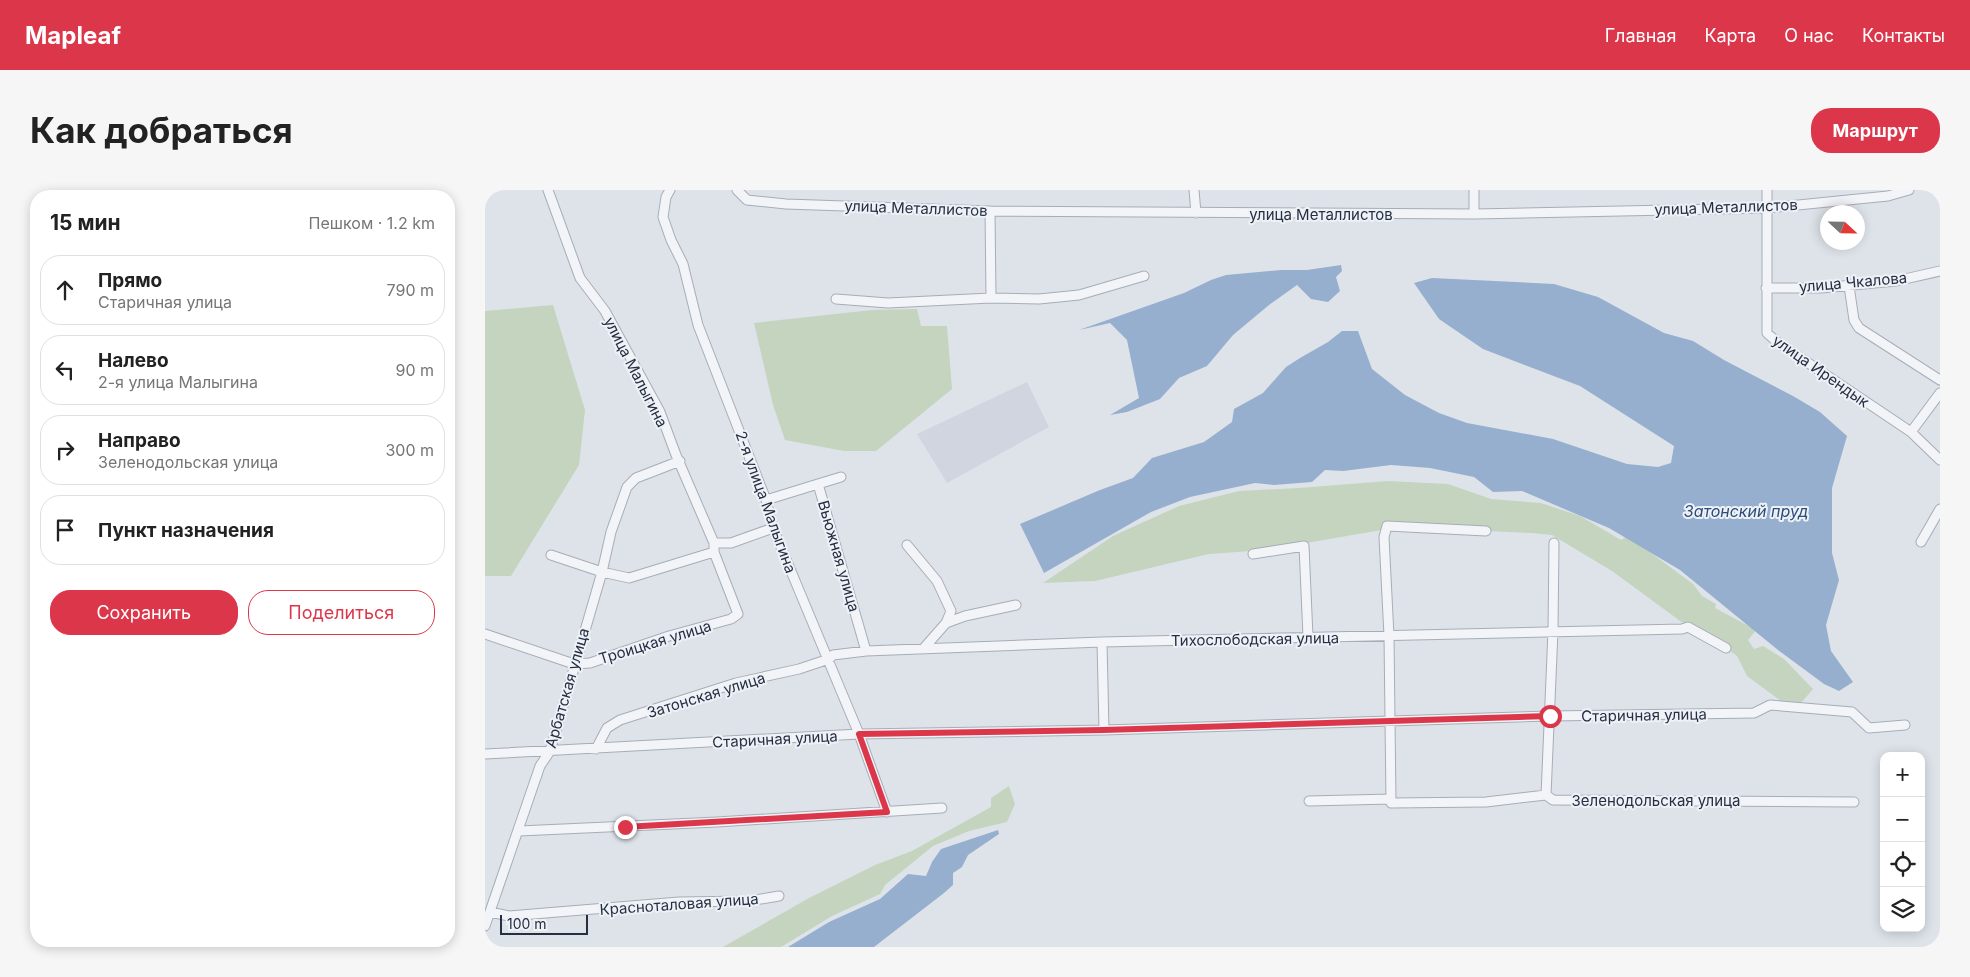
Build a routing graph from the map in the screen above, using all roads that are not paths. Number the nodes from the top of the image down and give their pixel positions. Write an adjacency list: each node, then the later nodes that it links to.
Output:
1 (548, 190): 22 (street, улица Малыгина)
2 (670, 190): 25 (street, 2-я улица Малыгина)
3 (737, 190): 9 (street, улица Металлистов)
4 (1194, 190): 10 (street)
5 (1474, 190): 11 (street)
6 (1767, 190): 8 (street, улица Ирендык)
7 (1909, 190): 8 (street, улица Металлистов)
8 (1767, 208): 11 (street, улица Металлистов); 15 (street, улица Ирендык)
9 (990, 211): 10 (street, улица Металлистов); 16 (street)
10 (1196, 213): 11 (street, улица Металлистов)
11 (1474, 214)
12 (1940, 271): 14 (street, улица Чкалова)
13 (1144, 276): 16 (street)
14 (1849, 286): 15 (street, улица Чкалова); 18 (street)
15 (1766, 288): 20 (street, улица Ирендык)
16 (991, 298): 17 (street)
17 (836, 299)
18 (1940, 380)
19 (1940, 394): 20 (street)
20 (1911, 432): 21 (street, улица Ирендык)
21 (1940, 460)
22 (680, 461): 32 (street, улица Малыгина); 35 (street, Арбатская улица)
23 (841, 476): 24 (street)
24 (818, 484): 25 (street, Вьюжная улица); 46 (street, Вьюжная улица)
25 (767, 500): 27 (street, 2-я улица Малыгина)
26 (1940, 509): 29 (street)
27 (773, 528): 32 (street); 47 (street, 2-я улица Малыгина)
28 (1485, 531): 41 (street)
29 (1921, 542)
30 (1554, 544): 39 (street)
31 (907, 546): 38 (street)
32 (714, 548): 35 (street); 37 (street, улица Малыгина)
33 (1253, 554): 42 (street)
34 (551, 555): 35 (street)
35 (602, 572): 48 (street, Арбатская улица)
36 (1016, 605): 38 (street)
37 (738, 614): 48 (street, Троицкая улица)
38 (946, 623): 44 (street)
39 (1553, 631): 41 (street, Тихослободская улица); 45 (street, Тихослободская улица); 49 (street)
40 (485, 634): 48 (street, Троицкая улица)
41 (1389, 636): 42 (street, Тихослободская улица); 50 (street)
42 (1308, 637): 43 (street, Тихослободская улица)
43 (1102, 642): 44 (street, Тихослободская улица); 52 (street)
44 (924, 648): 46 (street, Тихослободская улица)
45 (1726, 648)
46 (867, 651): 47 (street, Тихослободская улица)
47 (829, 659): 53 (street, 2-я улица Малыгина); 54 (street, Затонская улица)
48 (574, 664): 55 (street, Арбатская улица)
49 (1550, 716): 50 (street, Старичная улица); 51 (street, Старичная улица); 57 (street)
50 (1391, 720): 52 (street, Старичная улица); 59 (street)
51 (1905, 725)
52 (1104, 730): 53 (street, Старичная улица)
53 (859, 734): 54 (street, Старичная улица); 62 (street, 2-я улица Малыгина)
54 (596, 749): 55 (street, Старичная улица)
55 (550, 751): 56 (street, Старичная улица); 63 (street, Арбатская улица)
56 (485, 754)
57 (1549, 797): 59 (street, Зеленодольская улица); 60 (street, Зеленодольская улица)
58 (1309, 801): 59 (street)
59 (1391, 801)
60 (1854, 802)
61 (941, 808): 62 (street)
62 (887, 812): 63 (street)
63 (519, 832): 65 (street, Арбатская улица)
64 (779, 896): 65 (street, Красноталовая улица)
65 (490, 912): 66 (street, Арбатская улица)
66 (485, 926)

